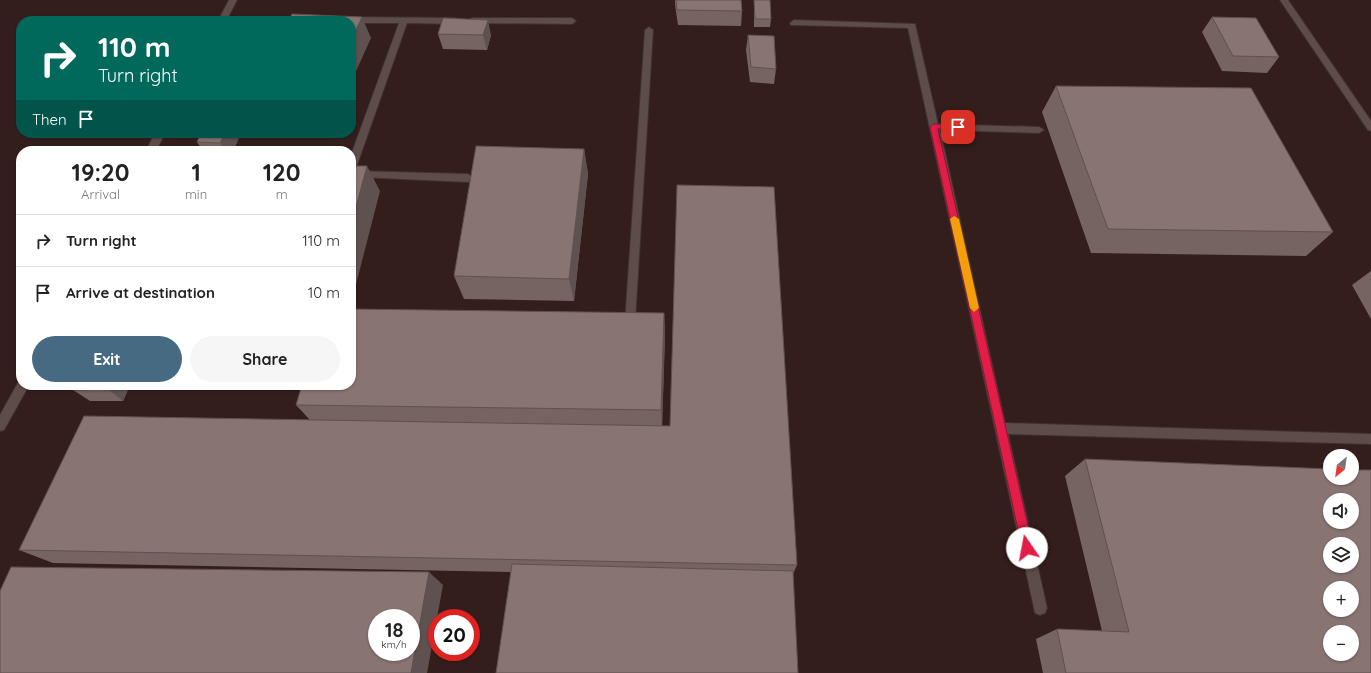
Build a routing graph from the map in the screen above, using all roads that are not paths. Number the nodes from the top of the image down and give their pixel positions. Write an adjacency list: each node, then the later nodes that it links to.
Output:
1 (233, 0): 3 (lane)
2 (1284, 0): 10 (lane)
3 (225, 16)
4 (356, 20): 5 (lane)
5 (404, 20): 6 (lane); 12 (lane)
6 (572, 21)
7 (794, 23): 9 (lane)
8 (649, 30): 15 (lane)
9 (934, 127): 11 (lane); 18 (lane)
10 (1371, 128)
11 (1039, 130)
12 (356, 154)
13 (356, 173): 14 (lane)
14 (468, 178)
15 (644, 322)
16 (19, 390): 17 (lane)
17 (0, 426)
18 (1001, 428): 19 (lane); 20 (lane)
19 (1371, 439)
20 (1040, 608)

